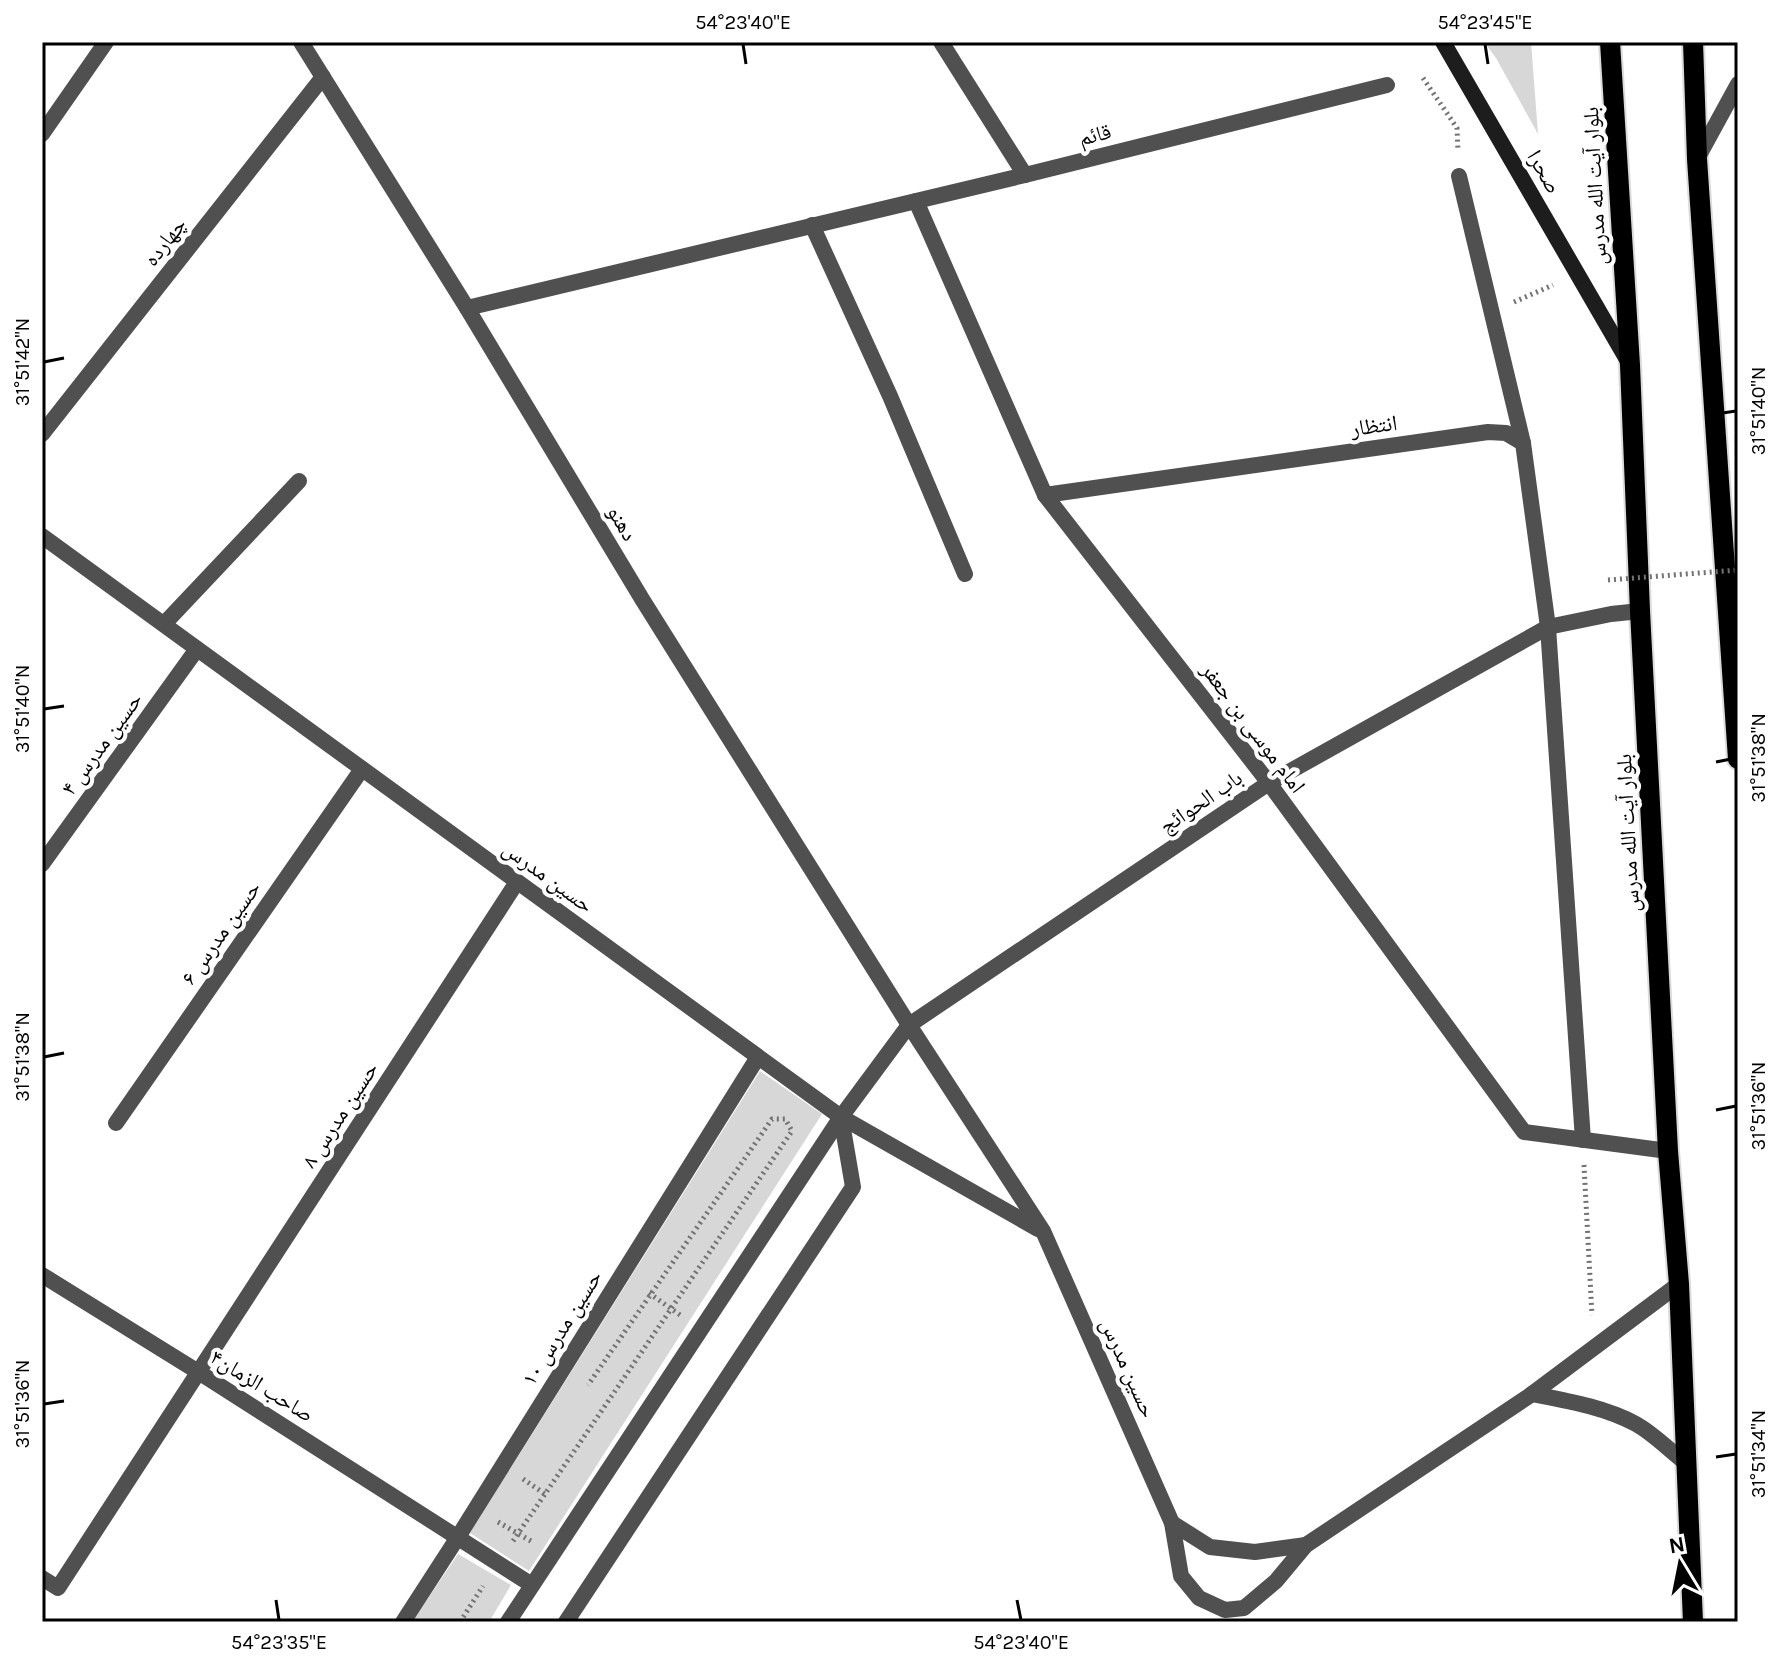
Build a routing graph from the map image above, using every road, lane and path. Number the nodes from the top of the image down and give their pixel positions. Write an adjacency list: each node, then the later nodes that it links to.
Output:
1 (106, 42): 12 (street)
2 (301, 42): 8 (street, دهنو)
3 (941, 42): 14 (street)
4 (1443, 42): 7 (main road, صحرا)
5 (1610, 42): 21 (main road, بلوار آیت الله مدرس)
6 (1693, 42): 13 (main road)
7 (1461, 72): 9 (path); 18 (main road, صحرا)
8 (323, 77): 19 (street, دهنو); 22 (street, چهارده)
9 (1423, 78): 11 (path); 15 (path)
10 (1738, 84): 13 (street)
11 (1387, 85): 14 (street, قائم)
12 (42, 134)
13 (1697, 159): 34 (main road)
14 (1025, 175): 16 (street, قائم)
15 (1459, 176): 20 (street)
16 (916, 201): 17 (street, قائم); 25 (street, امام موسی بن جعفر)
17 (812, 225): 19 (street, قائم); 28 (street)
18 (1578, 274): 20 (path); 21 (main road, صحرا)
19 (467, 308): 39 (street, دهنو)
20 (1491, 311): 23 (street)
21 (1630, 365): 30 (main road, بلوار آیت الله مدرس)
22 (42, 434)
23 (1523, 443): 25 (street, انتظار); 32 (street)
24 (299, 481): 31 (street)
25 (1045, 495): 36 (street, امام موسی بن جعفر)
26 (42, 536): 31 (street, حسین مدرس)
27 (1738, 570): 29 (path, bridge)
28 (965, 574)
29 (1608, 580)
30 (1640, 611): 32 (street, باب الحوائج); 44 (main road, بلوار آیت الله مدرس)
31 (164, 624): 33 (street, حسین مدرس)
32 (1548, 627): 36 (street, باب الحوائج); 43 (street)
33 (197, 649): 35 (street, حسین مدرس); 37 (street, حسین مدرس ۴)
34 (1738, 759)
35 (362, 769): 38 (street, حسین مدرس); 42 (street, حسین مدرس ۶)
36 (1269, 783): 39 (street, باب الحوائج); 43 (street, امام موسی بن جعفر)
37 (42, 864)
38 (517, 882): 40 (street, حسین مدرس); 53 (street, حسین مدرس ۸)
39 (909, 1025): 41 (street, باب الحوائج); 45 (street, حسین مدرس)
40 (758, 1057): 41 (street, حسین مدرس); 46 (street, حسین مدرس ۱۰)
41 (841, 1117): 45 (street, حسین مدرس); 51 (street); 76 (street)
42 (116, 1123)
43 (1583, 1140): 44 (street, امام موسی بن جعفر); 52 (path)
44 (1668, 1151): 48 (main road, بلوار آیت الله مدرس)
45 (1043, 1231): 63 (street, حسین مدرس)
46 (623, 1273): 49 (path); 65 (street, حسین مدرس ۱۰)
47 (42, 1275): 53 (street, صاحب الزمان۴)
48 (1679, 1284): 52 (street); 56 (main road, بلوار آیت الله مدرس)
49 (651, 1294): 50 (path); 50 (path); 54 (path)
50 (671, 1309): 51 (path); 60 (path)
51 (701, 1329): 68 (street)
52 (1594, 1348): 55 (street)
53 (200, 1373): 65 (street, صاحب الزمان۴); 70 (street, حسین مدرس ۸)
54 (583, 1393)
55 (1532, 1394): 56 (street); 66 (street)
56 (1686, 1463): 78 (main road, بلوار آیت الله مدرس)
57 (532, 1467): 58 (path)
58 (523, 1479): 59 (path); 60 (path)
59 (516, 1490)
60 (545, 1494): 64 (path)
61 (502, 1510): 62 (path)
62 (495, 1521): 64 (path); 67 (path)
63 (1172, 1523): 66 (street); 72 (street, حسین مدرس)
64 (518, 1534): 68 (path); 69 (path)
65 (458, 1537): 67 (street, صاحب الزمان۴); 73 (street, حسین مدرس ۱۰)
66 (1306, 1545): 72 (street)
67 (476, 1548): 69 (street, صاحب الزمان۴)
68 (553, 1553): 71 (street)
69 (498, 1563): 71 (street, صاحب الزمان۴); 74 (path)
70 (42, 1578)
71 (532, 1585): 75 (street)
72 (1199, 1598): 77 (street, حسین مدرس)
73 (403, 1622)
74 (460, 1622)
75 (508, 1622)
76 (566, 1622)
77 (1218, 1622)
78 (1693, 1622)

